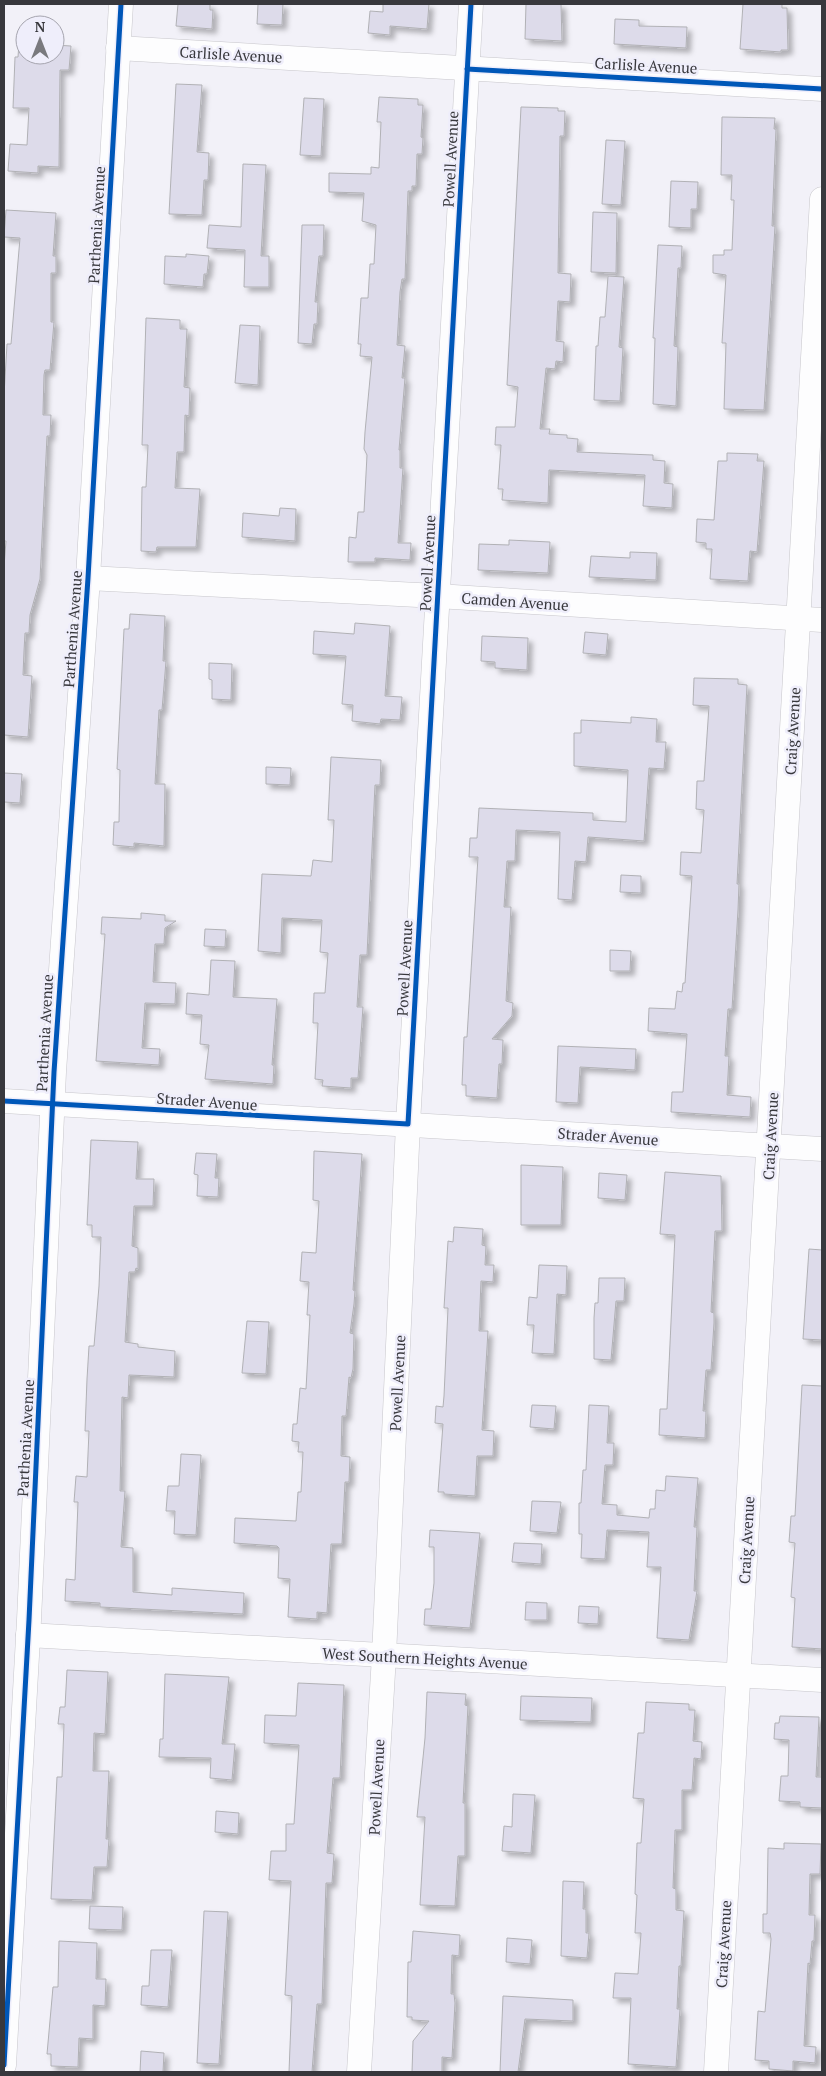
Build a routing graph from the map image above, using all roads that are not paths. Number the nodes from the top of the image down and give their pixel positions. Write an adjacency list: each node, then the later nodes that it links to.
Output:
1 (121, 4): 3 (street, Parthenia Avenue)
2 (471, 4): 4 (street, Powell Avenue)
3 (118, 48): 4 (street, Carlisle Avenue); 7 (street, Parthenia Avenue)
4 (467, 69): 5 (street, Carlisle Avenue); 8 (street, Powell Avenue)
5 (822, 89)
6 (822, 199): 9 (street, Craig Avenue)
7 (88, 578): 8 (street, Camden Avenue); 12 (street, Parthenia Avenue)
8 (437, 596): 9 (street, Camden Avenue); 13 (street, Powell Avenue)
9 (798, 618): 10 (street, Camden Avenue); 14 (street, Craig Avenue)
10 (822, 620)
11 (4, 1101): 12 (street, Strader Avenue)
12 (53, 1104): 13 (street, Strader Avenue); 16 (street, Parthenia Avenue)
13 (408, 1124): 14 (street, Strader Avenue); 17 (street, Powell Avenue)
14 (769, 1146): 15 (street, Strader Avenue); 18 (street, Craig Avenue)
15 (822, 1149)
16 (28, 1635): 17 (street, West Southern Heights Avenue); 20 (street, Parthenia Avenue)
17 (384, 1656): 18 (street, West Southern Heights Avenue); 21 (street, Powell Avenue)
18 (739, 1675): 19 (street, West Southern Heights Avenue); 22 (street, Craig Avenue)
19 (822, 1680)
20 (4, 2065)
21 (359, 2072)
22 (716, 2072)

